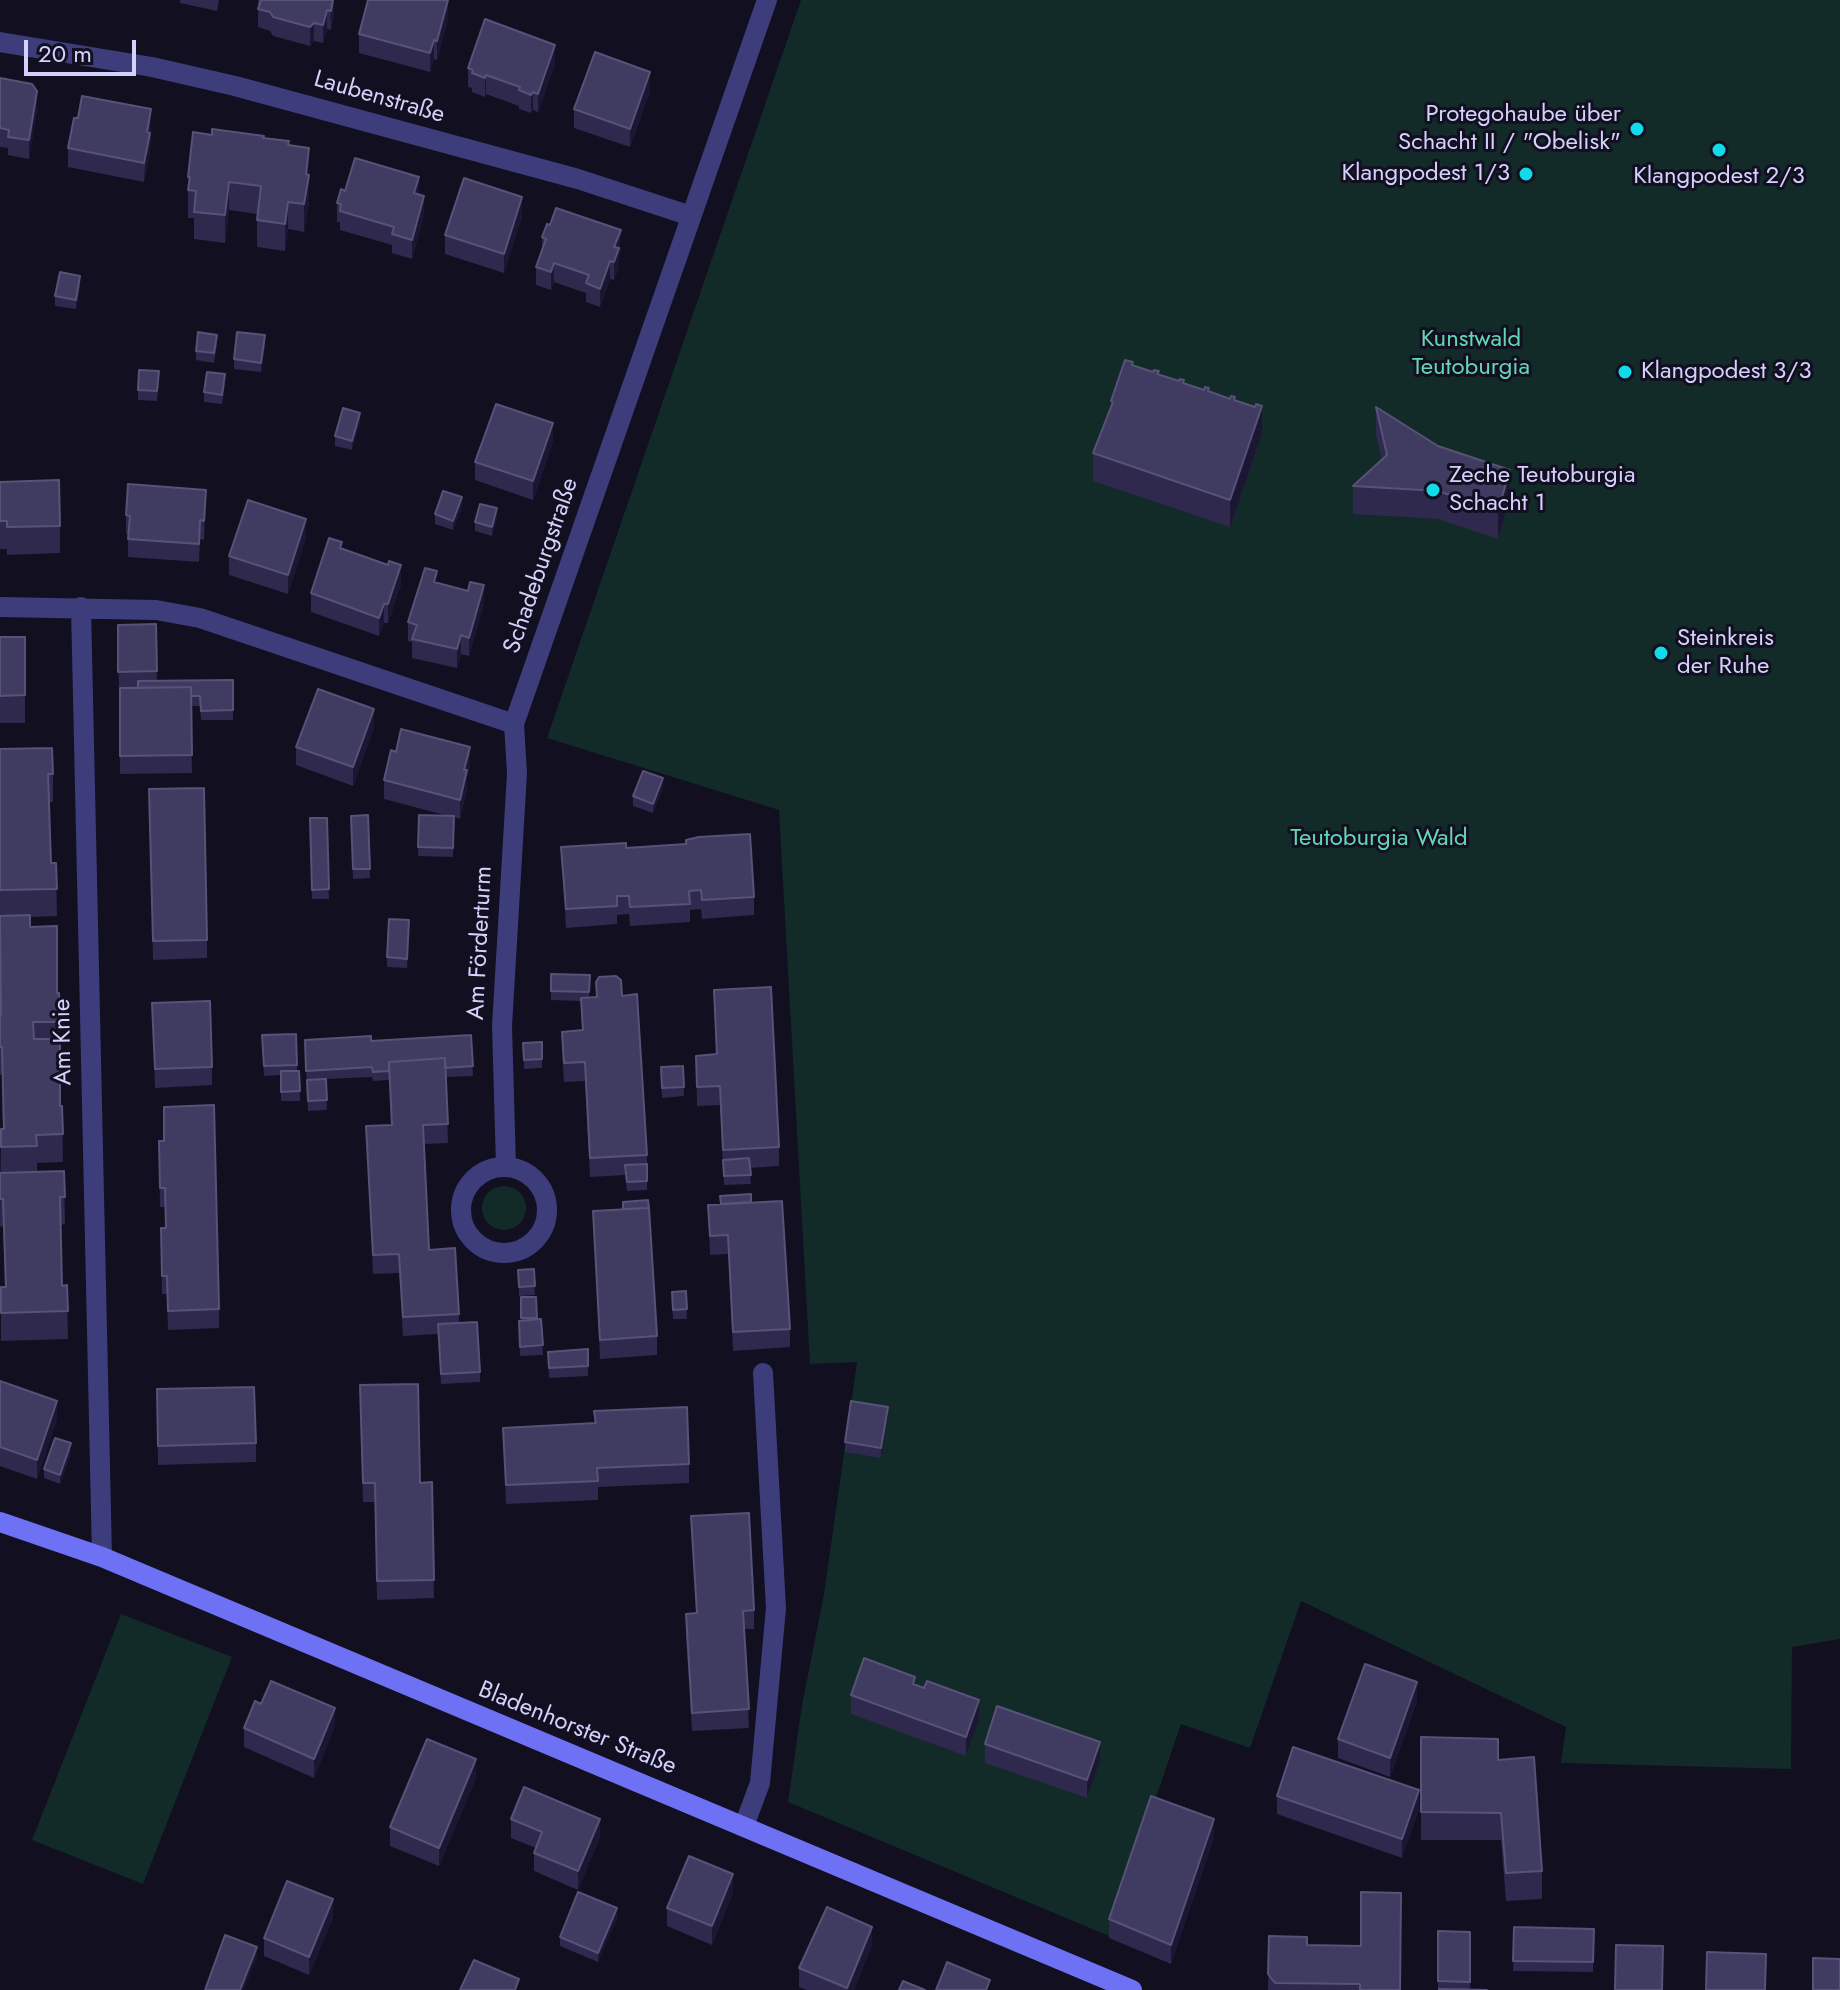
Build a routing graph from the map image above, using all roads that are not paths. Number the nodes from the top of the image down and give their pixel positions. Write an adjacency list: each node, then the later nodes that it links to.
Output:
1 (767, 0): 3 (street, Schadeburgstraße)
2 (0, 42): 3 (street, Laubenstraße)
3 (691, 216): 6 (street, Schadeburgstraße)
4 (0, 607): 5 (street)
5 (81, 607): 6 (street); 10 (street, Am Knie)
6 (514, 724): 7 (street, Am Förderturm)
7 (506, 1166): 7 (street)
8 (763, 1373): 11 (street)
9 (0, 1522): 10 (street, Bladenhorster Straße)
10 (102, 1557): 11 (street, Bladenhorster Straße)
11 (744, 1826): 12 (street, Bladenhorster Straße)
12 (1132, 1990)

